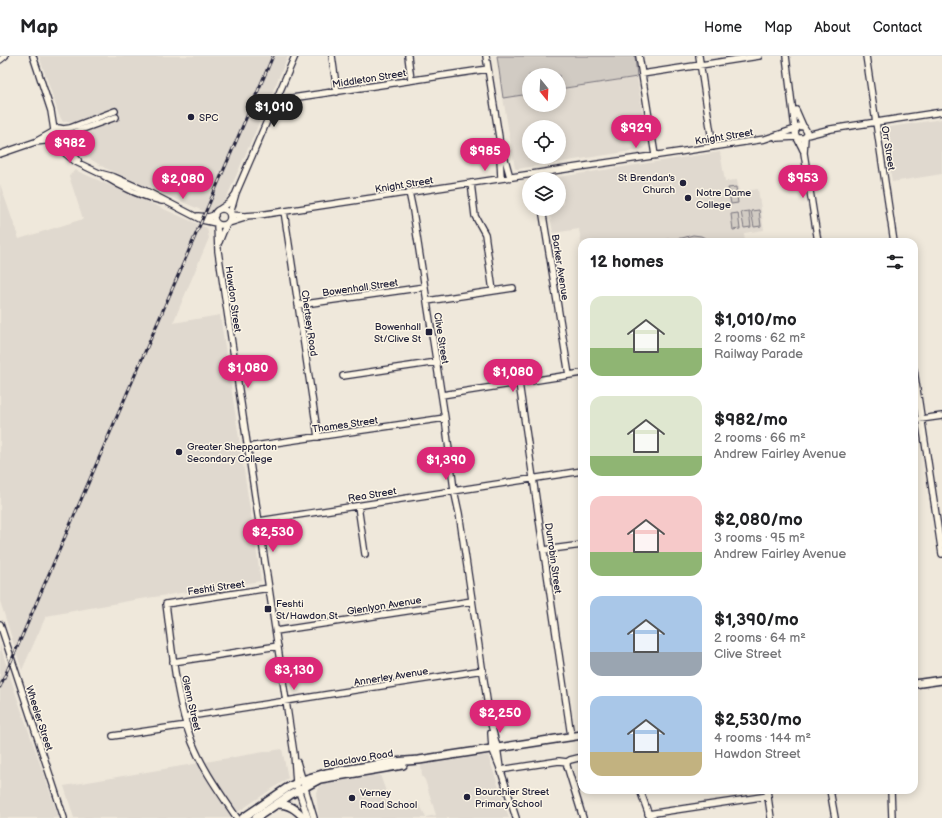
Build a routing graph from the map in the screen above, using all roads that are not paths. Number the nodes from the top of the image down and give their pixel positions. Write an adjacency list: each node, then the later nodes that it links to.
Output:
1 (5, 56): 12 (street)
2 (33, 56): 20 (street)
3 (295, 56): 18 (street)
4 (332, 56): 17 (street)
5 (408, 56): 16 (street)
6 (486, 56): 14 (street)
7 (639, 56): 15 (street)
8 (699, 56): 13 (street)
9 (759, 56): 13 (street)
10 (786, 56): 19 (street)
11 (866, 56): 22 (street, Orr Street)
12 (0, 60)
13 (701, 65): 15 (street); 35 (street)
14 (488, 69): 16 (street, Middleton Street); 29 (street)
15 (642, 74): 38 (street)
16 (412, 80): 17 (street, Middleton Street)
17 (337, 92): 18 (street, Middleton Street)
18 (278, 97): 46 (street)
19 (793, 100): 23 (street); 26 (street)
20 (51, 111): 24 (street); 27 (street)
21 (942, 112): 22 (street)
22 (876, 122): 25 (street); 56 (street, Orr Street)
23 (804, 127): 25 (street); 26 (street); 28 (street)
24 (62, 128): 27 (street); 31 (street); 31 (street)
25 (831, 128): 28 (street)
26 (795, 129): 30 (street); 32 (street, Knight Street)
27 (54, 131): 33 (street); 34 (street)
28 (806, 136): 30 (street); 36 (street)
29 (499, 137): 41 (street); 43 (street)
30 (797, 137): 32 (street, Knight Street); 36 (street)
31 (66, 138): 33 (street); 39 (street)
32 (765, 139): 35 (street, Knight Street)
33 (55, 140): 34 (street); 39 (street)
34 (35, 142): 37 (street)
35 (713, 147): 38 (street, Knight Street)
36 (804, 153): 55 (street)
37 (0, 154)
38 (654, 155): 40 (street, Knight Street)
39 (84, 166): 49 (street)
40 (559, 172)
41 (510, 177): 42 (street, Knight Street); 43 (street, Knight Street)
42 (522, 177)
43 (502, 178): 44 (street, Knight Street)
44 (471, 183): 45 (street, Knight Street); 60 (street)
45 (410, 192): 47 (street, Knight Street); 58 (street, Clive Street)
46 (236, 193): 48 (street); 50 (street)
47 (284, 211): 51 (street, Knight Street); 62 (street, Chertsey Road)
48 (216, 213): 49 (street); 50 (street); 53 (street)
49 (192, 214): 53 (street)
50 (230, 214): 51 (street, Knight Street); 54 (street)
51 (259, 215): 54 (street, Knight Street)
52 (543, 216): 65 (street, Barker Avenue)
53 (216, 223): 54 (street); 57 (street, Hawdon Street)
54 (228, 224): 57 (street, Hawdon Street)
55 (817, 238)
56 (893, 238)
57 (218, 251): 75 (street, Hawdon Street)
58 (425, 287): 61 (street, Clive Street); 62 (street, Bowenhall Street)
59 (513, 288): 60 (street)
60 (493, 291): 61 (street)
61 (427, 301): 63 (street, Clive Street)
62 (298, 305): 74 (street, Chertsey Road)
63 (437, 362): 66 (street); 68 (street, Clive Street)
64 (578, 374): 65 (street)
65 (570, 375): 67 (street)
66 (343, 376)
67 (519, 383): 68 (street); 77 (street, Dunrobin Street)
68 (442, 395): 71 (street, Clive Street)
69 (918, 398): 73 (street)
70 (942, 416): 73 (street)
71 (446, 418): 74 (street, Thames Street); 78 (street, Clive Street)
72 (918, 419): 73 (street)
73 (921, 419): 84 (street)
74 (318, 437): 75 (street, Thames Street)
75 (247, 448): 80 (street, Hawdon Street)
76 (578, 472): 77 (street, Rea Street)
77 (533, 478): 78 (street, Rea Street); 82 (street, Dunrobin Street)
78 (456, 490): 79 (street, Rea Street); 86 (street, Clive Street)
79 (358, 506): 80 (street, Rea Street); 83 (street)
80 (259, 521): 85 (street, Hawdon Street)
81 (578, 546): 82 (street)
82 (544, 550): 100 (street, Dunrobin Street)
83 (365, 554)
84 (942, 554)
85 (269, 588): 87 (street, Feshti Street); 89 (street, Hawdon Street)
86 (472, 601): 89 (street, Glenlyon Avenue); 92 (street, Clive Street)
87 (166, 604): 91 (street, Glenn Street)
88 (0, 624): 114 (street, Wheeler Street)
89 (276, 631): 90 (street, Hawdon Street)
90 (278, 646): 91 (street); 95 (street, Hawdon Street)
91 (173, 662): 96 (street, Glenn Street)
92 (483, 670): 95 (street, Annerley Avenue); 101 (street, Clive Street)
93 (942, 680): 94 (main road)
94 (918, 683)
95 (286, 701): 96 (street, Annerley Avenue); 105 (street, Hawdon Street)
96 (184, 718): 97 (street, Glenn Street)
97 (186, 725): 99 (street); 115 (street, Glenn Street)
98 (578, 735): 100 (main road, Balaclava Road)
99 (113, 736)
100 (571, 736): 101 (main road, Balaclava Road)
101 (494, 748): 104 (street, Clive Street); 105 (main road, Balaclava Road)
102 (578, 758): 103 (street)
103 (567, 762): 104 (street); 122 (street)
104 (500, 769): 121 (street, Clive Street)
105 (301, 783): 106 (main road); 116 (main road); 120 (street, Hawdon Street)
106 (298, 791): 112 (main road); 119 (street)
107 (641, 794): 113 (street)
108 (762, 794): 113 (street)
109 (767, 794): 123 (street)
110 (831, 794): 124 (street)
111 (891, 794): 125 (street)
112 (277, 804): 117 (main road); 118 (main road)
113 (649, 816)
114 (64, 818)
115 (237, 818)
116 (243, 818)
117 (256, 818)
118 (304, 818)
119 (308, 818)
120 (314, 818)
121 (516, 818)
122 (583, 818)
123 (771, 818)
124 (835, 818)
125 (892, 818)

